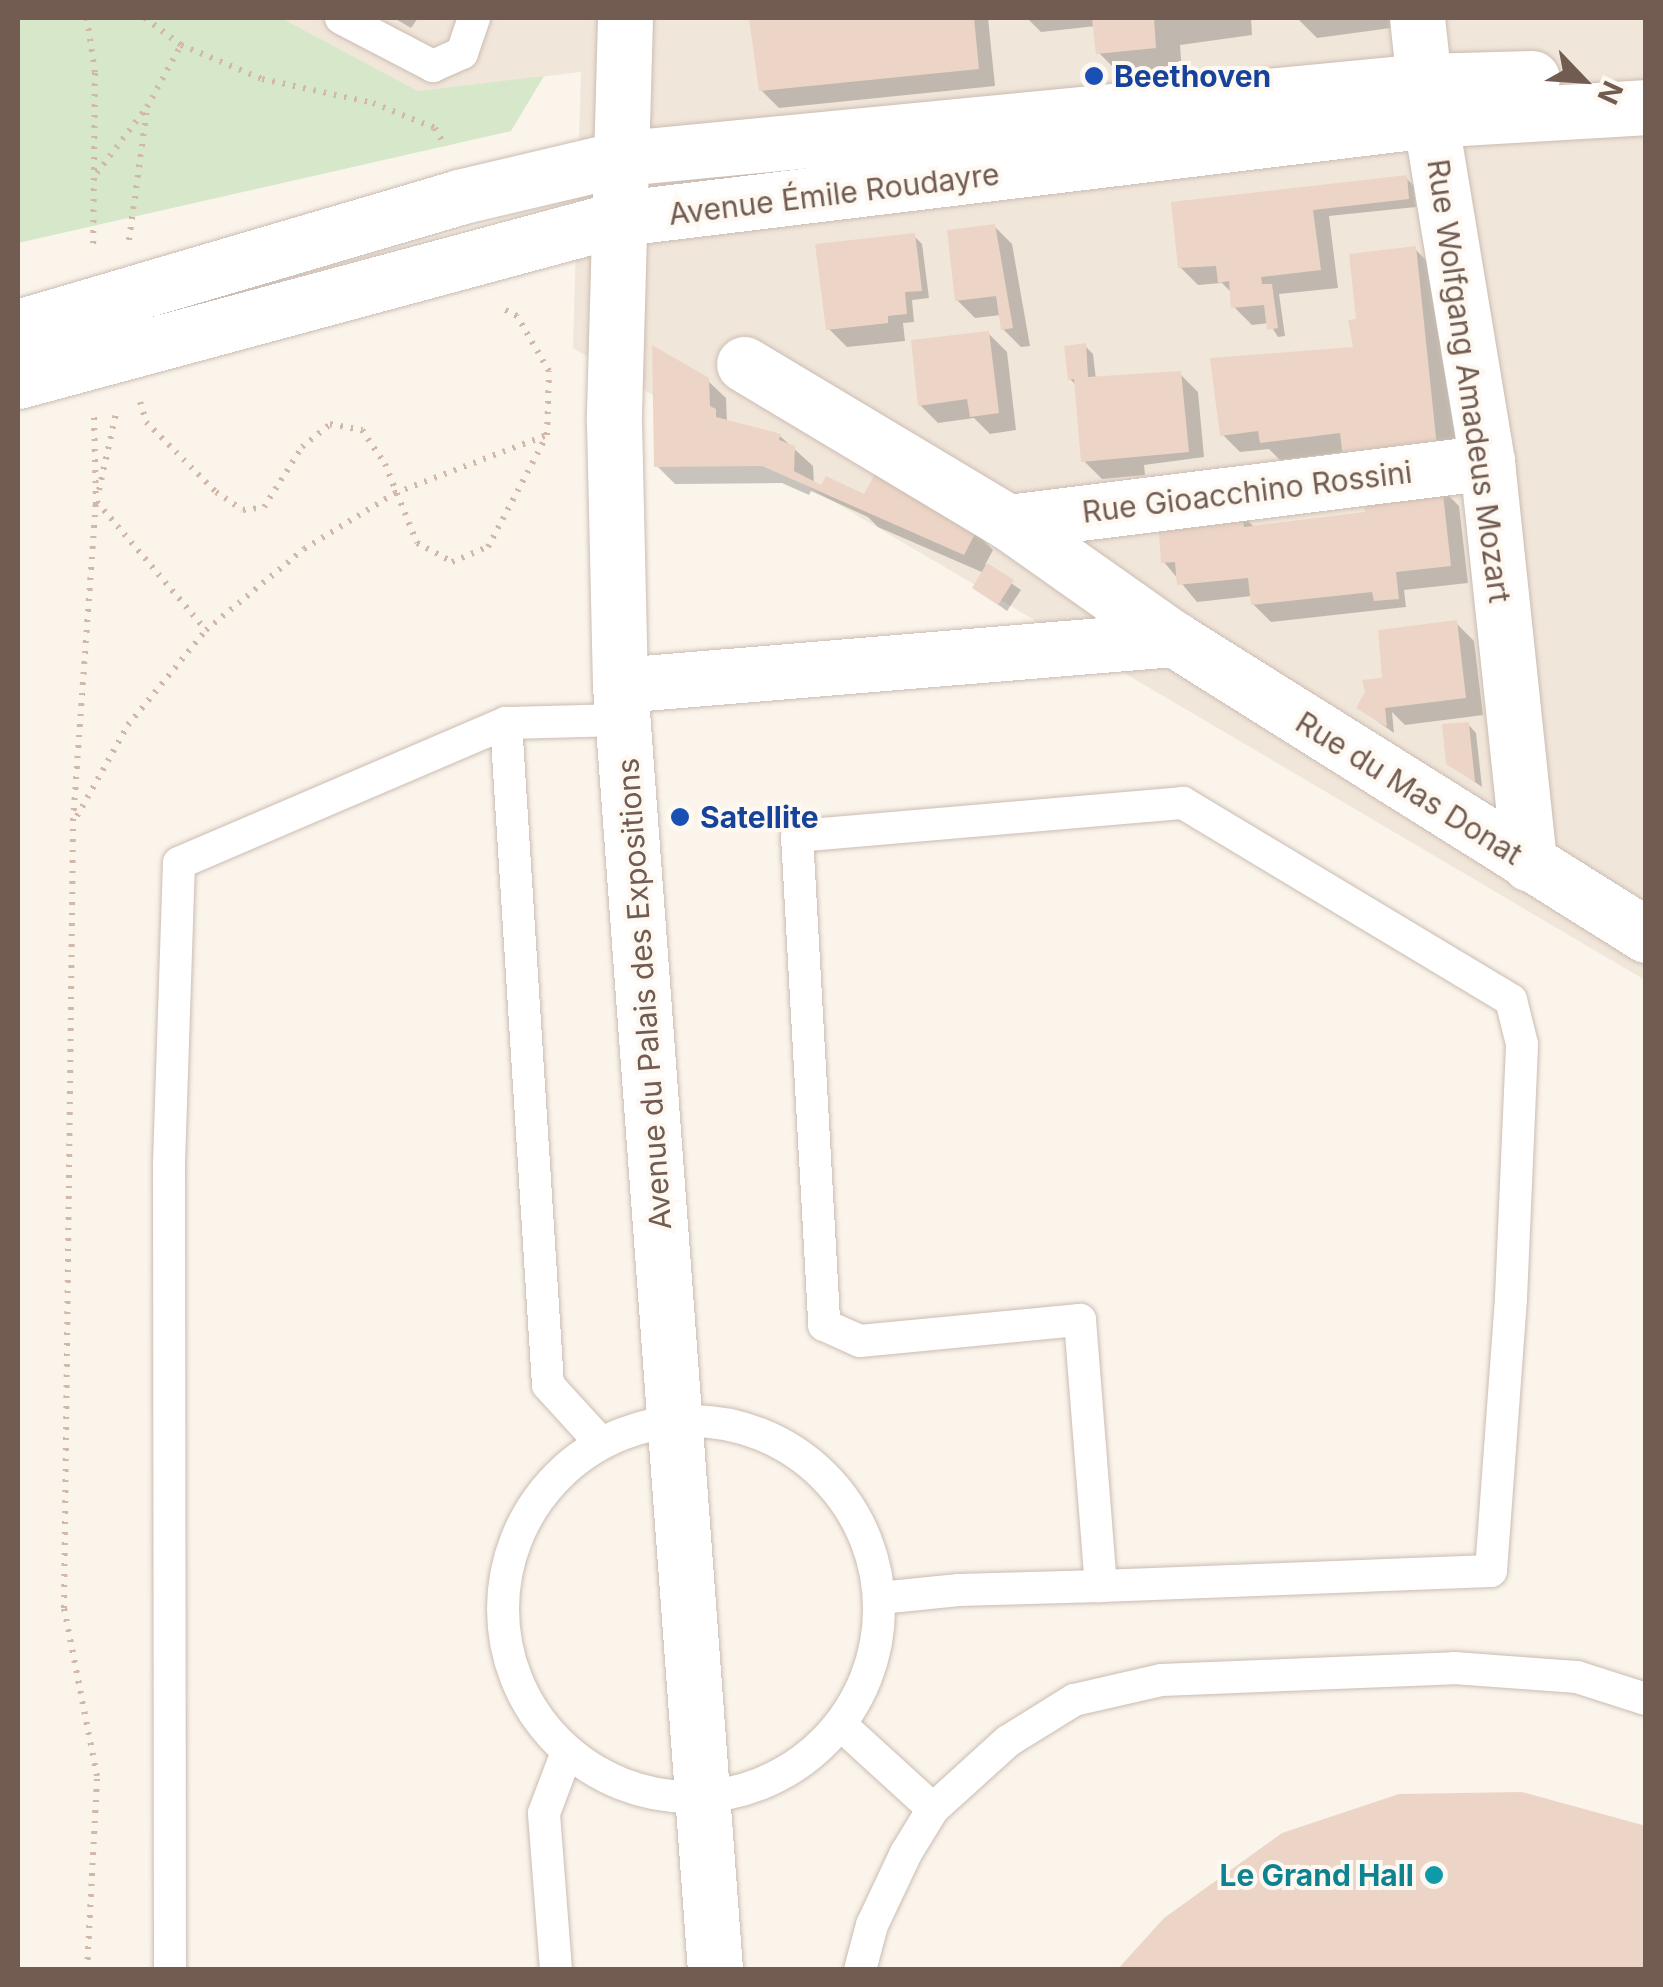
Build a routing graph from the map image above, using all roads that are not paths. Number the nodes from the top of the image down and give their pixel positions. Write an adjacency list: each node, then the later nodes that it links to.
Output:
1 (341, 18): 2 (lane)
2 (474, 18)
3 (625, 18): 8 (street, Avenue du Palais des Expositions)
4 (1418, 18): 6 (street, Rue Wolfgang Amadeus Mozart)
5 (1646, 74): 6 (street, Avenue Émile Roudayre)
6 (1427, 101): 7 (street, Avenue Émile Roudayre); 8 (street, Avenue Émile Roudayre); 9 (street, Avenue Émile Roudayre); 13 (street, Rue Wolfgang Amadeus Mozart)
7 (1646, 107)
8 (624, 158): 9 (street, Avenue du Palais des Expositions); 10 (street, Avenue Émile Roudayre)
9 (622, 218): 12 (street, Avenue Émile Roudayre); 16 (street, Avenue du Palais des Expositions)
10 (29, 324)
11 (744, 364): 14 (street, Rue du Mas Donat)
12 (28, 378)
13 (1487, 462): 14 (street, Rue Gioacchino Rossini); 18 (street, Rue Wolfgang Amadeus Mozart)
14 (1008, 522): 15 (street, Rue du Mas Donat)
15 (1174, 639): 16 (street); 18 (street, Rue du Mas Donat)
16 (622, 702): 17 (lane); 20 (street, Avenue du Palais des Expositions)
17 (506, 723): 21 (lane); 29 (lane)
18 (1529, 864): 19 (street, Rue du Mas Donat)
19 (1646, 935)
20 (676, 1419): 21 (lane); 23 (lane); 27 (street, Avenue du Palais des Expositions)
21 (600, 1442): 26 (lane)
22 (1100, 1586): 22 (lane); 23 (lane)
23 (880, 1598): 25 (lane)
24 (1646, 1700): 28 (lane)
25 (840, 1724): 27 (lane); 28 (lane)
26 (566, 1752): 27 (lane); 30 (lane)
27 (700, 1798): 31 (street, Avenue du Palais des Expositions)
28 (933, 1809): 32 (lane)
29 (170, 1970)
30 (556, 1970)
31 (715, 1970)
32 (860, 1970)

